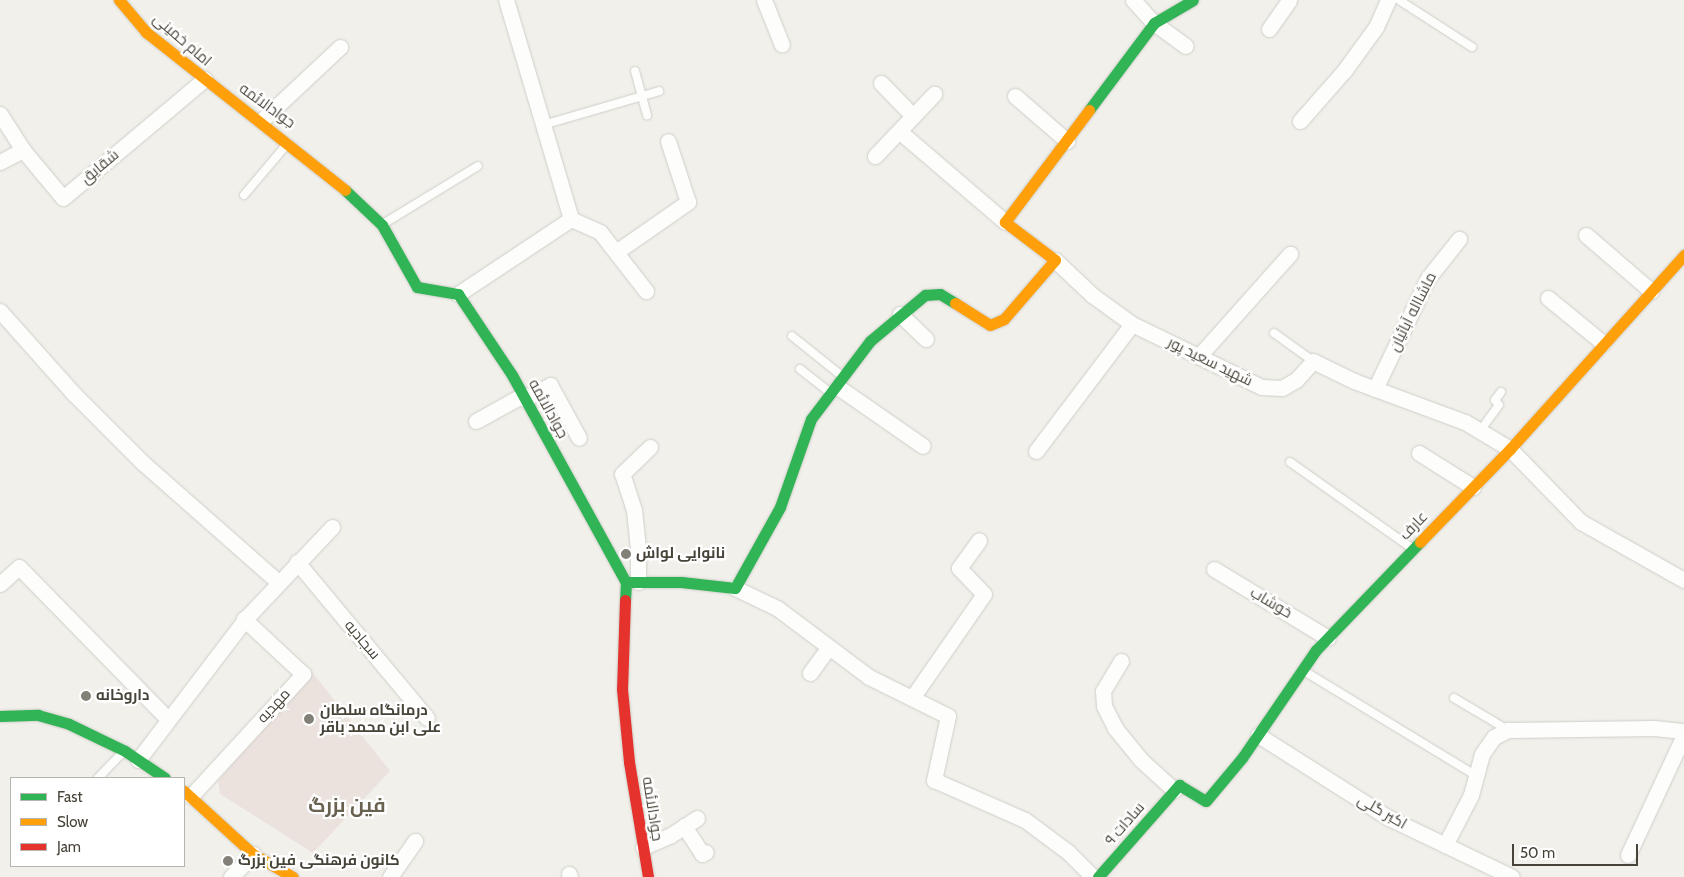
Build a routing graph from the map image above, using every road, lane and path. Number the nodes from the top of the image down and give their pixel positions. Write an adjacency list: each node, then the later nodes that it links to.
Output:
1 (119, 0): 16 (street, امام خمینی)
2 (506, 0): 27 (street)
3 (764, 0): 11 (street)
4 (1133, 0): 9 (street)
5 (1193, 0): 9 (street)
6 (1289, 0): 10 (street)
7 (1388, 0): 26 (street)
8 (1400, 0): 14 (lane)
9 (1154, 23): 12 (street); 31 (street)
10 (1269, 29)
11 (782, 45)
12 (1186, 46)
13 (340, 47): 25 (street)
14 (1472, 47)
15 (635, 71): 20 (lane)
16 (205, 79): 25 (street, جوادالائمه); 32 (street, شقایق)
17 (881, 83): 24 (street)
18 (659, 91): 20 (lane)
19 (934, 94): 24 (street)
20 (641, 96): 23 (lane); 27 (lane)
21 (1015, 96): 31 (street)
22 (0, 114): 32 (street)
23 (647, 115)
24 (913, 116): 28 (street)
25 (262, 120): 29 (street, جوادالائمه)
26 (1300, 121)
27 (543, 125): 37 (street)
28 (898, 132): 33 (street); 38 (street)
29 (290, 141): 36 (lane); 39 (street, جوادالائمه)
30 (668, 141): 42 (street)
31 (1067, 141): 38 (street)
32 (23, 150): 34 (street)
33 (876, 156)
34 (0, 162)
35 (478, 166): 39 (lane)
36 (244, 195)
37 (571, 219): 42 (street); 48 (street)
38 (1005, 222): 45 (street)
39 (382, 225): 48 (street, جوادالائمه)
40 (1586, 235): 47 (street)
41 (1459, 239): 61 (street, ماشااله آبائیان)
42 (616, 252): 46 (street)
43 (1290, 254): 57 (street)
44 (1684, 255): 47 (street, عارف)
45 (1054, 260): 51 (street); 52 (street, شهید سعید پور)
46 (646, 291)
47 (1651, 291): 56 (street, عارف)
48 (458, 294): 63 (street, جوادالائمه)
49 (1548, 298): 56 (street)
50 (0, 310): 80 (street)
51 (900, 314): 55 (street); 60 (street)
52 (1132, 324): 57 (street, شهید سعید پور); 70 (street)
53 (1274, 333): 58 (lane)
54 (792, 336): 60 (lane)
55 (926, 339)
56 (1603, 343): 69 (street, عارف)
57 (1199, 356): 58 (street, شهید سعید پور)
58 (1313, 361): 61 (street)
59 (800, 369): 60 (lane)
60 (838, 387): 67 (street); 83 (street)
61 (1375, 389): 65 (street)
62 (1501, 392): 65 (lane)
63 (524, 397): 64 (street); 66 (street); 81 (street, جوادالائمه)
64 (476, 421)
65 (1480, 431): 69 (street)
66 (579, 438)
67 (923, 446)
68 (650, 447): 81 (street)
69 (1510, 449): 73 (street, عارف); 79 (street)
70 (1036, 450)
71 (1419, 453): 73 (street)
72 (1290, 462): 76 (lane)
73 (1473, 487): 76 (street, عارف)
74 (332, 527): 77 (street)
75 (979, 540): 90 (street)
76 (1413, 549): 85 (street, عارف)
77 (298, 562): 80 (street); 93 (street, سجادیه)
78 (1214, 569): 85 (street, خوشاب)
79 (1684, 580)
80 (278, 582): 84 (street)
81 (632, 582): 83 (street); 110 (street, جوادالائمه)
82 (0, 584): 94 (street)
83 (735, 588): 86 (street)
84 (244, 620): 94 (street); 105 (street, مهدیه)
85 (1328, 638): 88 (street, عارف)
86 (828, 648): 89 (street); 90 (street)
87 (1121, 661): 104 (street)
88 (1302, 670): 97 (street, عارف); 101 (lane)
89 (810, 673)
90 (912, 698): 118 (street)
91 (1454, 698): 95 (lane)
92 (2, 717): 99 (street)
93 (427, 718)
94 (168, 719): 100 (street)
95 (1508, 730): 96 (street); 101 (street)
96 (1684, 731)
97 (1258, 735): 104 (street, عارف); 109 (street, اکبر گلی)
98 (1684, 736): 113 (street)
99 (124, 751): 100 (street); 102 (lane)
100 (138, 760): 103 (street)
101 (1475, 775): 109 (street)
102 (99, 777)
103 (164, 777)
104 (1174, 790): 119 (street, سادات ۹)
105 (187, 794): 112 (street)
106 (697, 818): 107 (street)
107 (684, 826): 110 (street); 111 (street)
108 (415, 841): 116 (street)
109 (1445, 845): 120 (street, اکبر گلی)
110 (643, 847): 117 (street, جوادالائمه)
111 (706, 852)
112 (253, 854): 114 (street); 115 (street)
113 (1628, 855)
114 (230, 877)
115 (293, 877)
116 (390, 877)
117 (648, 877)
118 (1093, 877)
119 (1098, 877)
120 (1512, 877)

